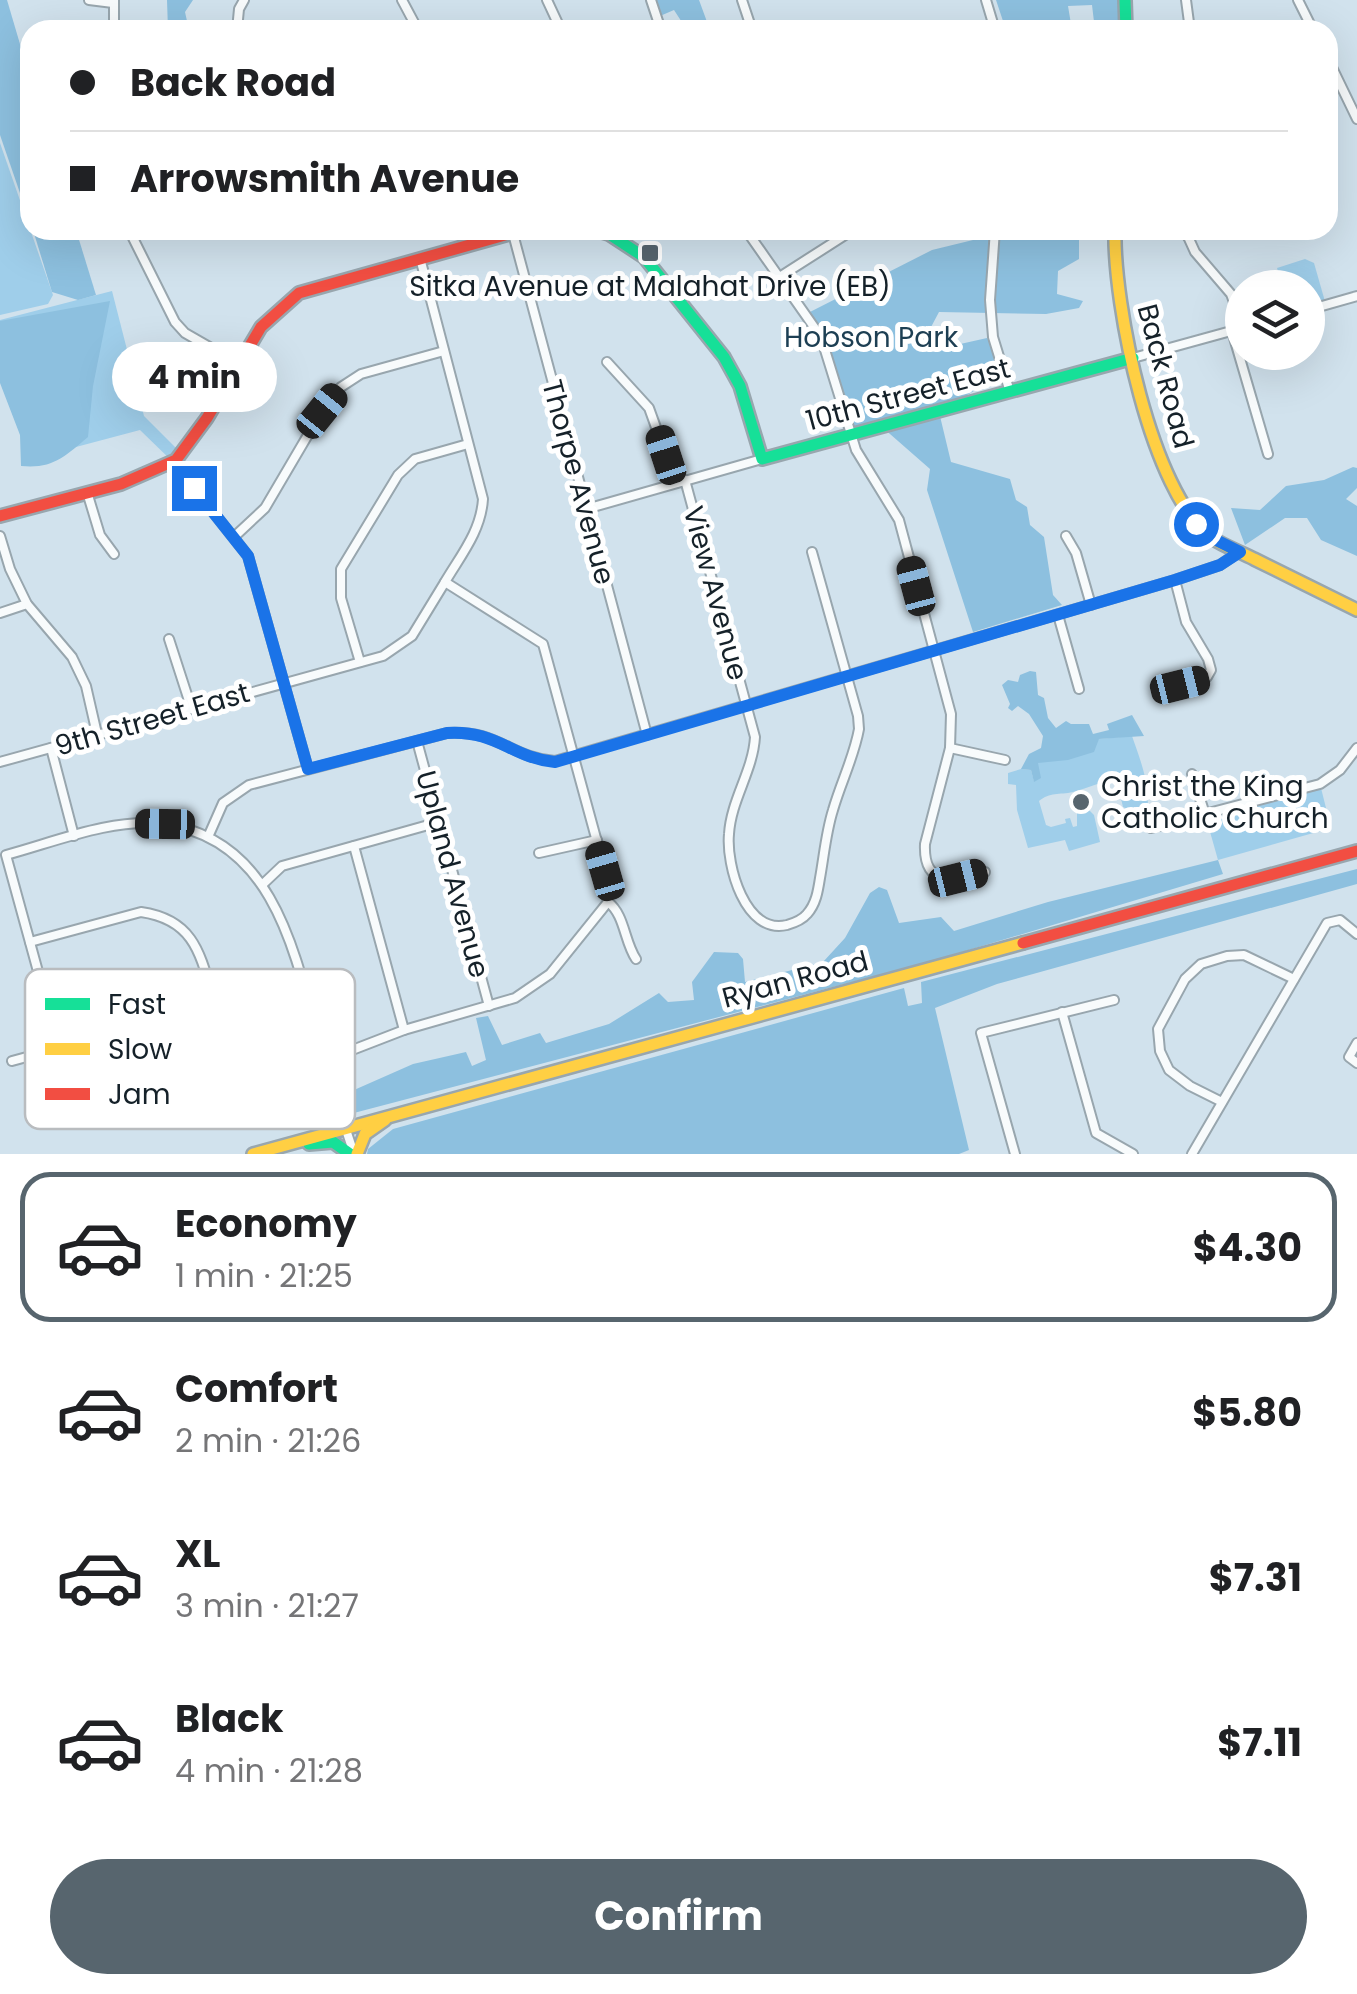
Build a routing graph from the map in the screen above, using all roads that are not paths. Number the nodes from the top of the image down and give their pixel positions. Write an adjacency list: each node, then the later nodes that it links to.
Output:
1 (89, 0): 2 (street)
2 (114, 1)
3 (1338, 80): 4 (street)
4 (1340, 84): 5 (street)
5 (1357, 118)
6 (134, 240): 24 (street)
7 (484, 240): 15 (street)
8 (518, 240): 34 (street, Thorpe Avenue)
9 (620, 240): 30 (street)
10 (754, 240): 16 (street)
11 (837, 240): 16 (street)
12 (994, 240): 26 (street)
13 (1115, 240): 22 (street, Back Road)
14 (1189, 240): 17 (street)
15 (420, 258): 21 (street, 9th Street East); 24 (street)
16 (781, 276): 27 (street)
17 (1225, 287)
18 (1357, 296): 19 (street)
19 (1325, 305)
20 (1225, 331): 22 (street, 10th Street East)
21 (444, 351): 28 (street, 9th Street East); 38 (street)
22 (1133, 358): 26 (street, 10th Street East); 40 (street, Back Road)
23 (607, 362): 32 (street, View Avenue)
24 (239, 364): 31 (street)
25 (1249, 370): 29 (street)
26 (1010, 392): 27 (street, 10th Street East)
27 (851, 436): 30 (street, 10th Street East); 50 (street)
28 (468, 444): 43 (street, 9th Street East); 51 (street)
29 (1268, 454)
30 (762, 460): 32 (street, 10th Street East)
31 (174, 463): 33 (street); 38 (street)
32 (680, 481): 34 (street, 10th Street East); 56 (street, View Avenue)
33 (87, 492): 35 (street); 41 (street)
34 (586, 509): 59 (street, Thorpe Avenue)
35 (0, 516)
36 (0, 536): 44 (street)
37 (1066, 536): 45 (street)
38 (234, 537): 53 (street)
39 (812, 552): 52 (street)
40 (1240, 552): 42 (street); 46 (street, Back Road)
41 (114, 554)
42 (1175, 580): 45 (street); 54 (street)
43 (445, 582): 51 (street, 9th Street East); 64 (street)
44 (27, 604): 47 (street); 58 (street)
45 (1091, 605): 48 (street)
46 (1357, 610)
47 (0, 613)
48 (1058, 615): 50 (street); 55 (street)
49 (169, 639): 57 (street)
50 (934, 651): 52 (street); 62 (street)
51 (360, 662): 53 (street, 9th Street East)
52 (847, 676): 56 (street); 56 (street, View Avenue)
53 (284, 682): 57 (street, 9th Street East); 67 (street)
54 (1180, 685)
55 (1079, 689)
56 (747, 706): 59 (street)
57 (191, 708): 58 (street, 9th Street East)
58 (97, 734): 61 (street, 9th Street East)
59 (647, 734): 64 (street)
60 (416, 741): 64 (street); 67 (street); 70 (street, Upland Avenue)
61 (51, 748): 66 (street, 9th Street East); 72 (street)
62 (950, 748): 65 (street); 78 (street)
63 (1357, 748): 69 (street)
64 (575, 756): 74 (street)
65 (1005, 760)
66 (0, 762)
67 (308, 769): 73 (street)
68 (1192, 774): 69 (street)
69 (1205, 814): 71 (street)
70 (439, 822): 75 (street); 89 (street, Upland Avenue)
71 (1150, 828)
72 (74, 836): 73 (street); 82 (street)
73 (208, 837): 79 (street)
74 (596, 840): 77 (street); 80 (street)
75 (354, 846): 79 (street); 91 (street)
76 (1355, 852): 98 (street, Ryan Road)
77 (540, 853)
78 (984, 872)
79 (263, 884): 86 (street)
80 (608, 902): 83 (street); 89 (street)
81 (1357, 934): 87 (street)
82 (30, 942): 84 (street); 85 (street)
83 (636, 959)
84 (37, 969)
85 (202, 969)
86 (298, 969)
87 (1294, 980): 97 (street); 97 (street)
88 (1114, 1000): 90 (street)
89 (489, 1006): 91 (street)
90 (1062, 1012): 105 (street); 106 (street)
91 (404, 1030): 93 (street)
92 (1357, 1042): 96 (street)
93 (355, 1050)
94 (25, 1057): 95 (street)
95 (12, 1061)
96 (1357, 1063)
97 (1222, 1102): 107 (street)
98 (391, 1115): 99 (street, Ryan Road); 104 (street)
99 (355, 1125)
100 (341, 1129): 102 (street, Ryan Road)
101 (345, 1129): 104 (street)
102 (284, 1145): 103 (street, Ryan Road); 104 (street)
103 (252, 1154)
104 (354, 1154)
105 (1015, 1154)
106 (1133, 1154)
107 (1192, 1154)

